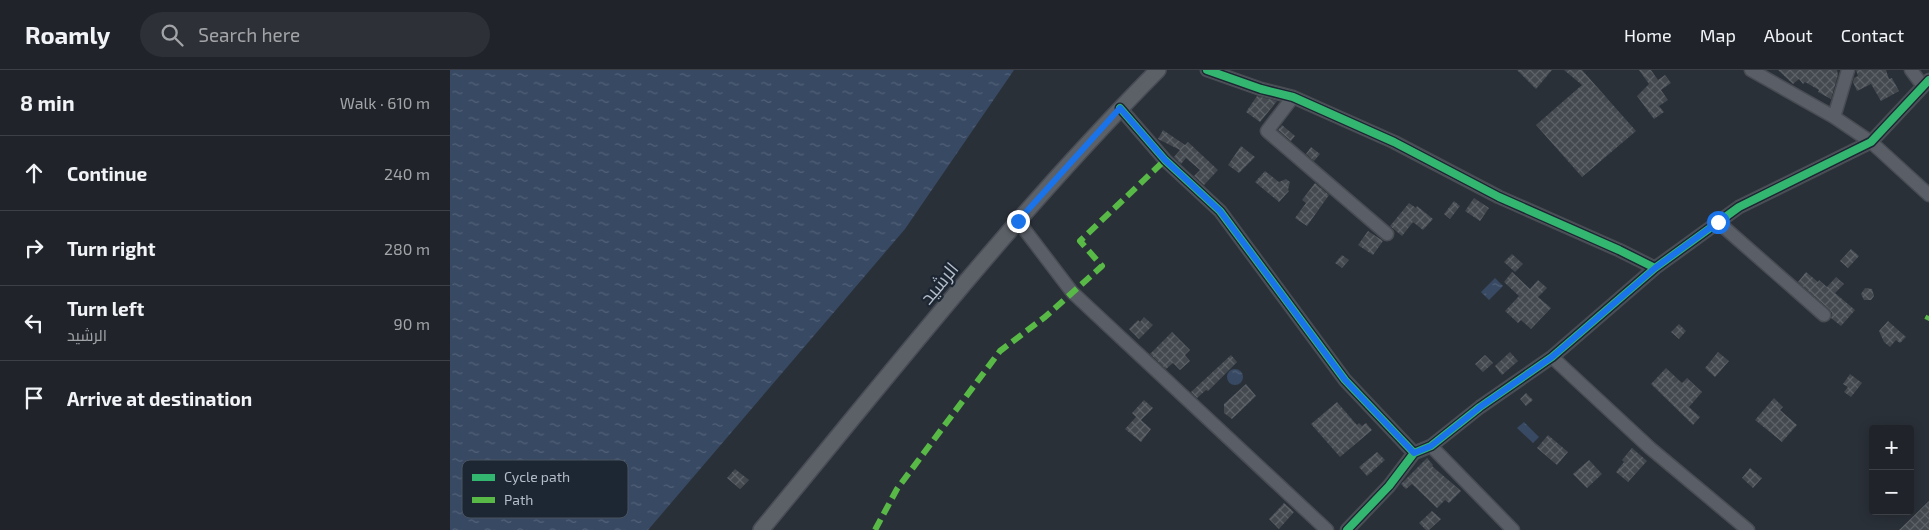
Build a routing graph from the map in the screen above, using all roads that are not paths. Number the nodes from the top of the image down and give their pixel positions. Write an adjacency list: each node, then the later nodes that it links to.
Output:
1 (1158, 70): 8 (main road, الرشيد)
2 (1207, 70): 7 (street)
3 (1751, 70): 9 (street)
4 (1849, 70): 9 (street)
5 (1911, 70): 6 (street)
6 (1926, 83): 10 (street)
7 (1293, 97): 14 (street); 15 (street)
8 (1120, 108): 12 (main road, الرشيد); 19 (street)
9 (1834, 117): 10 (street)
10 (1872, 142): 11 (street); 13 (street)
11 (1929, 195)
12 (1018, 221): 20 (main road, الرشيد); 21 (street)
13 (1718, 222): 15 (street); 16 (street)
14 (1387, 234)
15 (1655, 268): 17 (street)
16 (1824, 315)
17 (1552, 357): 18 (street); 24 (street)
18 (1431, 446): 19 (street); 23 (street)
19 (1414, 453): 22 (street)
20 (760, 530)
21 (1328, 530)
22 (1346, 530)
23 (1513, 530)
24 (1748, 530)

